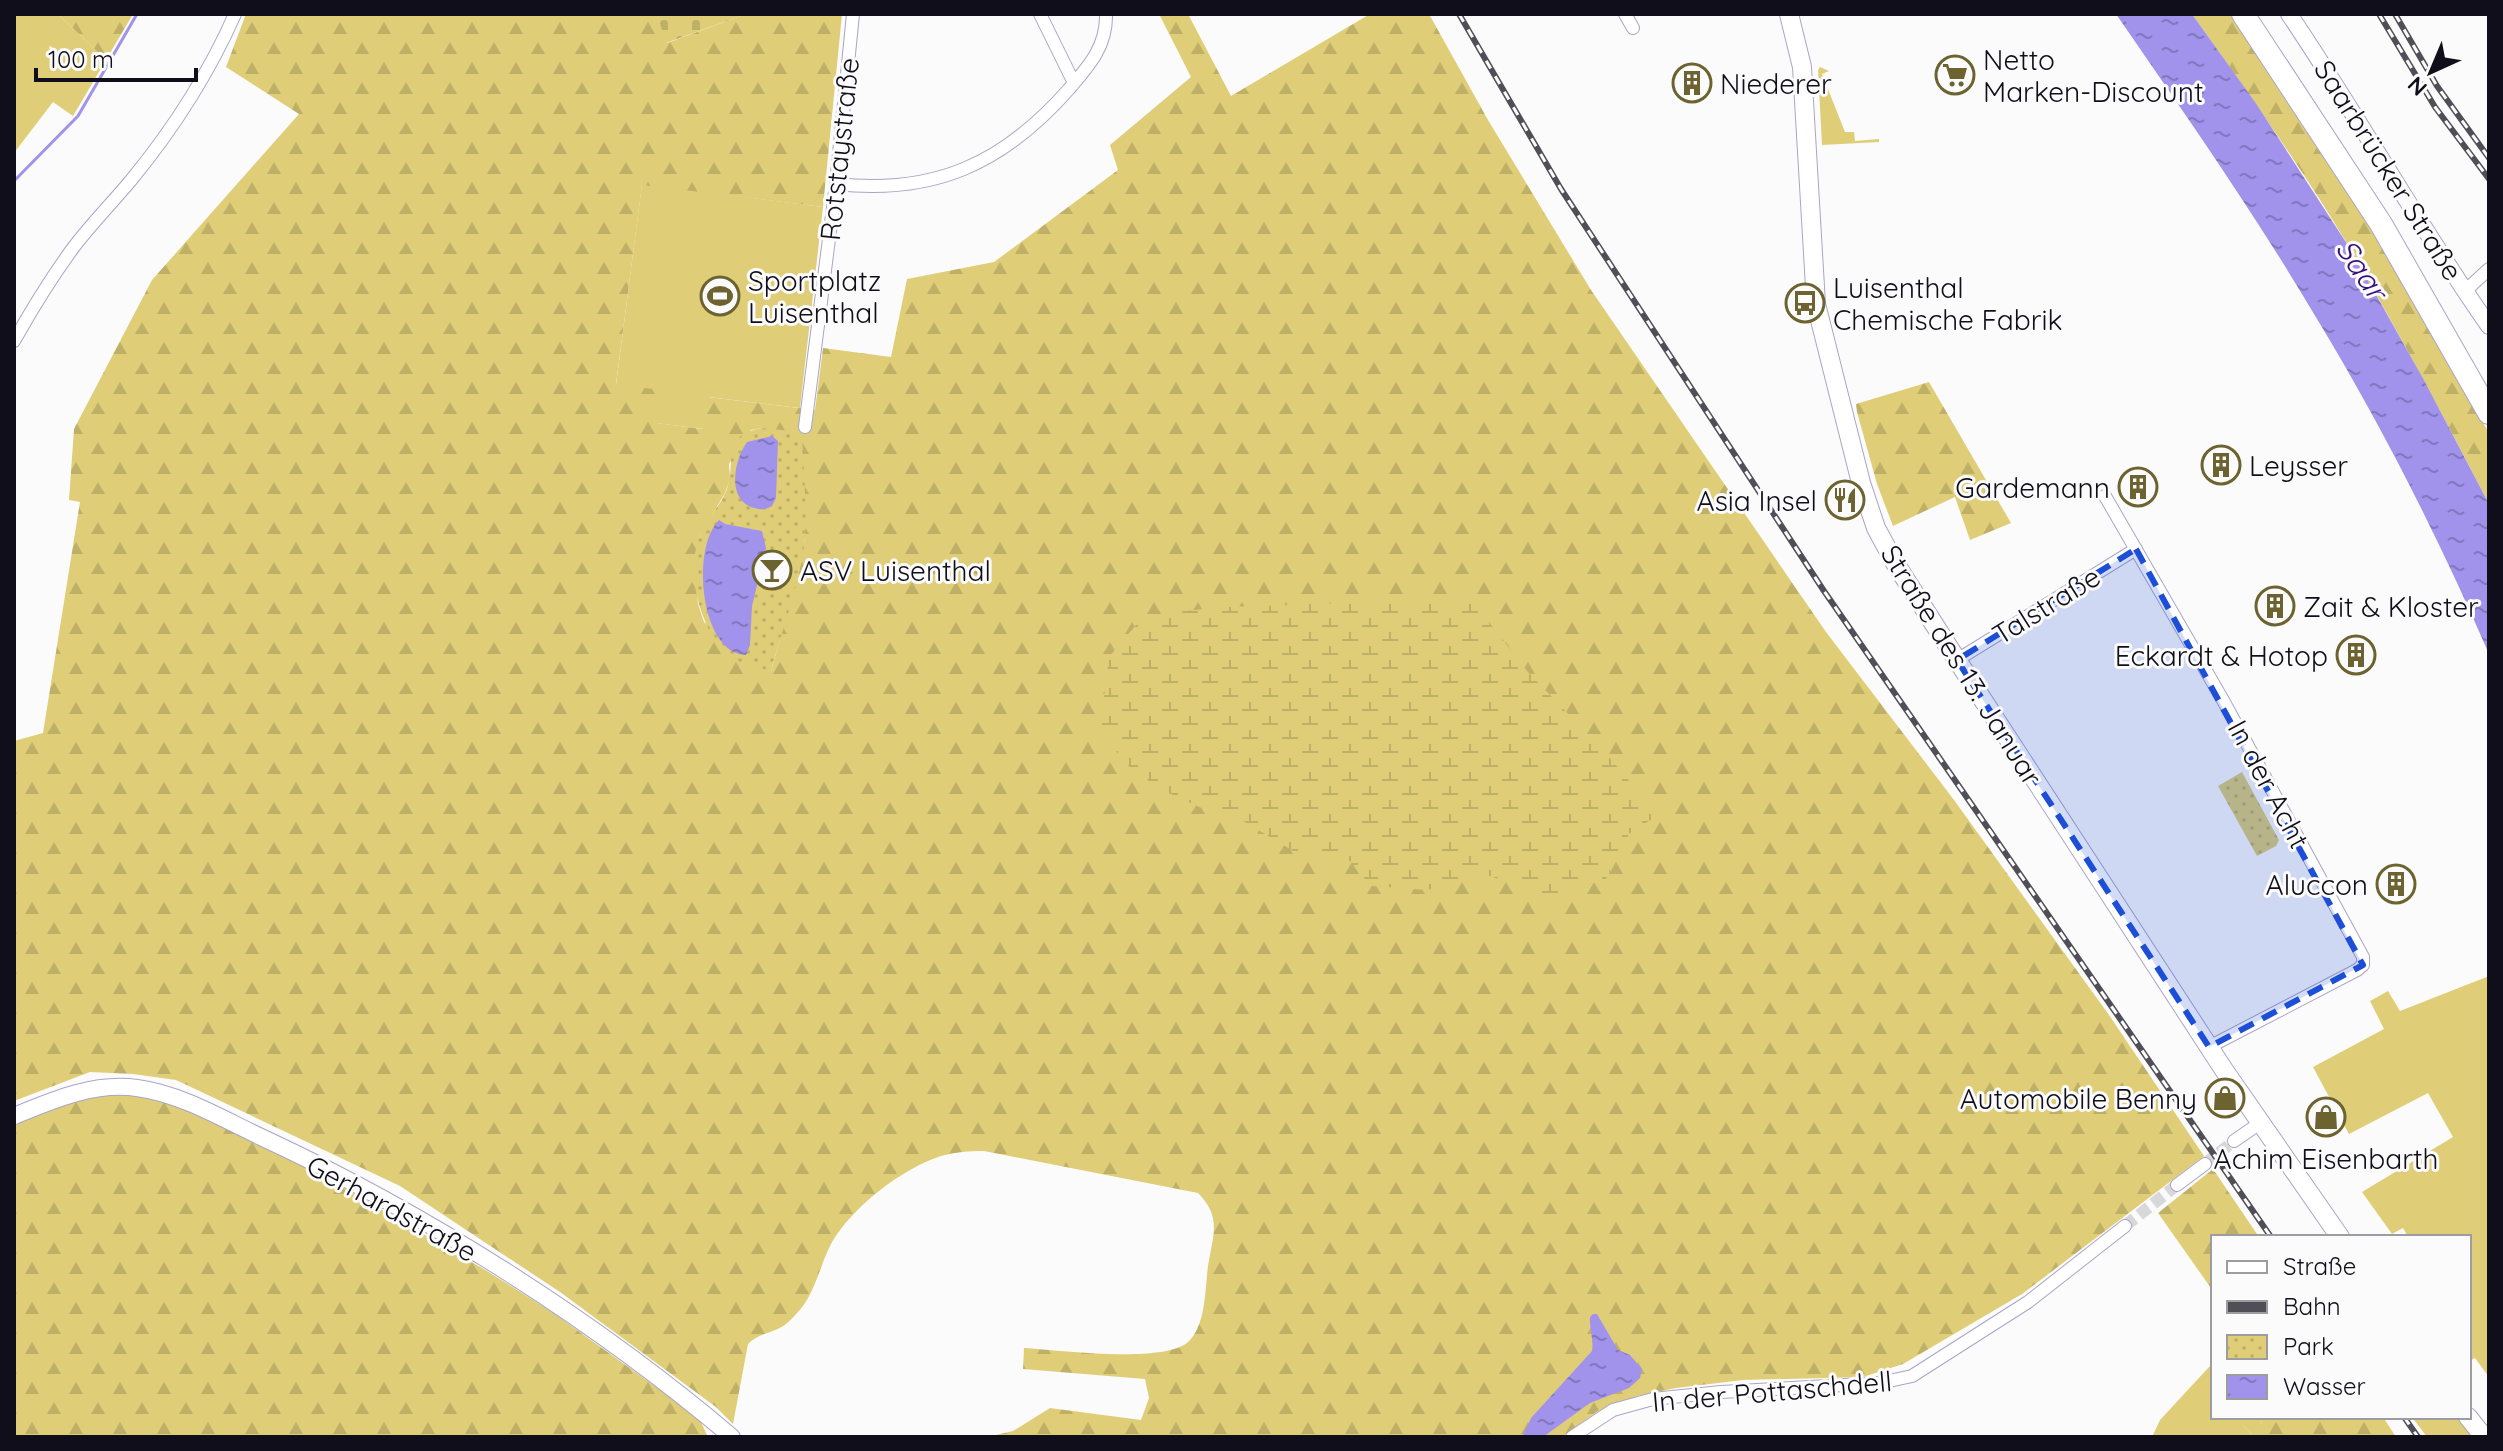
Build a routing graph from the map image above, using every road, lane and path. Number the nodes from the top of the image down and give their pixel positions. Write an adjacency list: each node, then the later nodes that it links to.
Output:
1 (235, 14): 16 (street)
2 (853, 14): 12 (street, Rotstaystraße)
3 (1040, 14): 11 (street)
4 (1106, 14): 11 (street)
5 (1625, 14): 10 (street)
6 (1789, 14): 22 (main road, Straße des 13. Januar)
7 (2243, 14): 18 (highway)
8 (2261, 14): 17 (highway)
9 (2289, 14): 14 (street, Saarbrücker Straße)
10 (1633, 28)
11 (1074, 83): 12 (street)
12 (836, 184): 19 (street, Rotstaystraße)
13 (2489, 269): 14 (street)
14 (2465, 291): 15 (street, Saarbrücker Straße)
15 (2489, 326)
16 (14, 341)
17 (2489, 383)
18 (2489, 413)
19 (805, 427)
20 (2105, 496): 21 (street, In der Acht)
21 (2136, 549): 22 (street, Talstraße); 23 (street, In der Acht)
22 (1957, 660): 23 (main road, Straße des 13. Januar)
23 (2209, 1047): 25 (main road, Straße des 13. Januar)
24 (14, 1116): 32 (street, Gerhardstraße)
25 (2260, 1123): 26 (street); 30 (main road, Straße des 13. Januar)
26 (2234, 1141)
27 (2205, 1164): 28 (street)
28 (2177, 1185)
29 (2125, 1226): 33 (street, In der Pottaschdell)
30 (2339, 1235)
31 (2470, 1419): 34 (main road)
32 (732, 1437)
33 (1572, 1437)
34 (2484, 1437)

